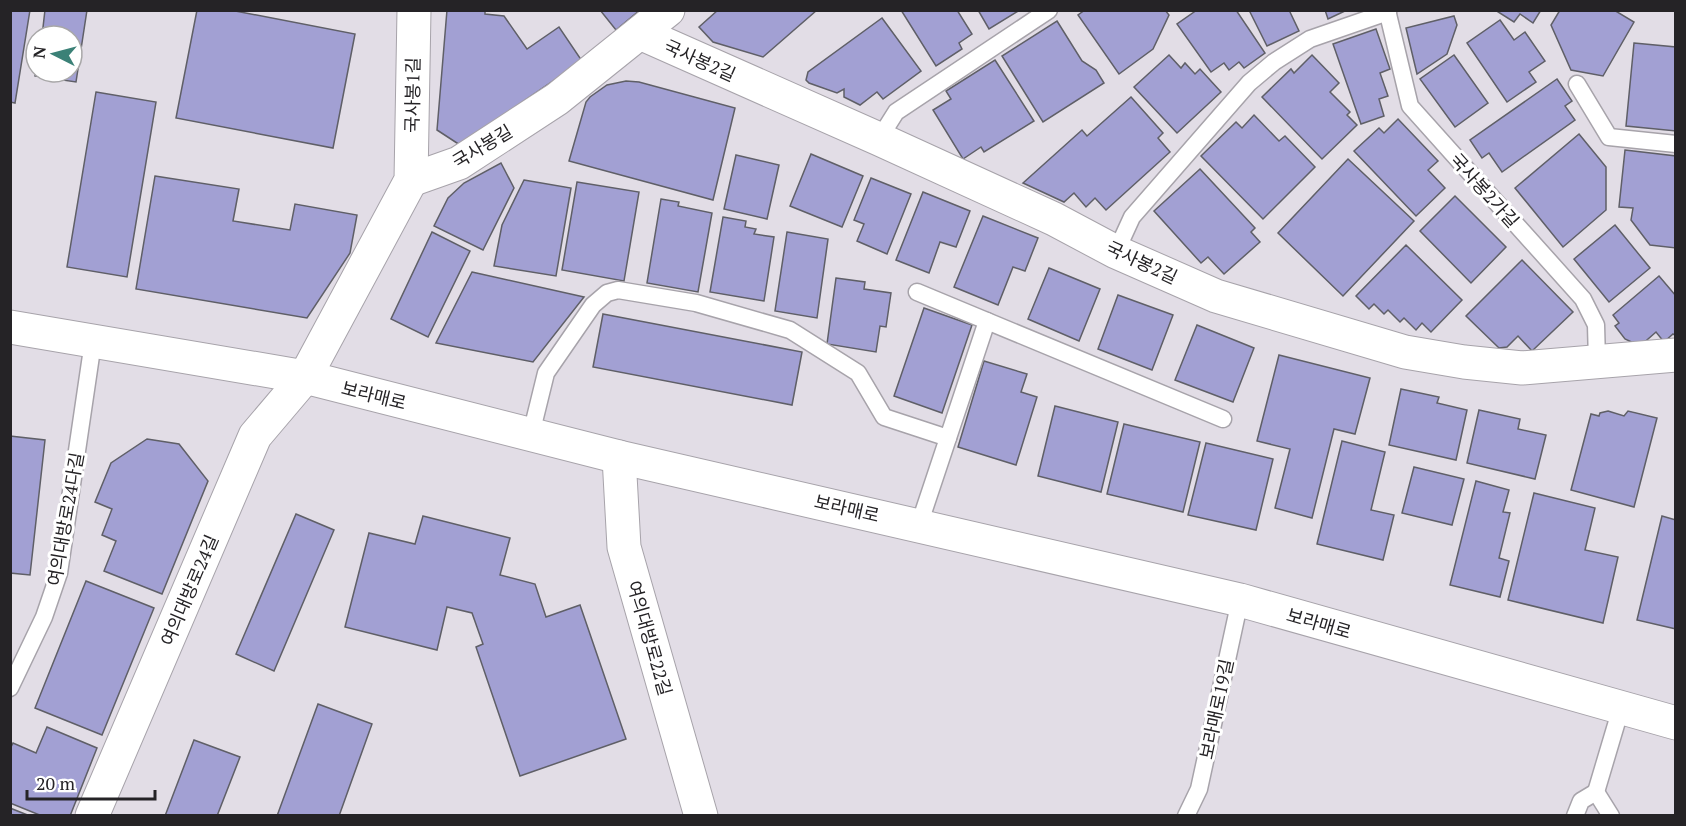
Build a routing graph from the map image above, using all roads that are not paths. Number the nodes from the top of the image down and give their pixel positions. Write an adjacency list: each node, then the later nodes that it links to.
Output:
1 (414, 10): 9 (street, 국사봉1길)
2 (669, 10): 5 (street, 국사봉길)
3 (1049, 10): 7 (lane)
4 (1387, 11): 10 (lane); 16 (lane, 국사봉2가길)
5 (640, 33): 7 (street, 국사봉2길); 9 (street, 국사봉길)
6 (1577, 84): 8 (lane)
7 (879, 139): 10 (street, 국사봉2길)
8 (1676, 144)
9 (411, 180): 17 (street)
10 (1116, 252): 16 (street, 국사봉2길)
11 (917, 292): 12 (lane)
12 (987, 321): 18 (lane); 20 (lane)
13 (10, 327): 14 (street, 보라매로)
14 (93, 342): 17 (street, 보라매로); 24 (lane, 여의대방로24다길)
15 (1676, 355): 16 (street, 국사봉2길)
16 (1598, 361)
17 (305, 377): 19 (street, 보라매로); 28 (street, 여의대방로24길)
18 (1223, 419)
19 (531, 434): 20 (lane); 21 (street, 보라매로)
20 (948, 438): 22 (lane)
21 (619, 456): 22 (street, 보라매로); 29 (street, 여의대방로22길)
22 (919, 525): 23 (street, 보라매로)
23 (1240, 600): 25 (street, 보라매로); 30 (lane, 보라매로19길)
24 (10, 688)
25 (1621, 708): 26 (street, 보라매로); 27 (lane)
26 (1676, 723)
27 (1596, 792): 31 (lane); 32 (lane)
28 (92, 816)
29 (701, 816)
30 (1186, 816)
31 (1575, 816)
32 (1611, 816)

